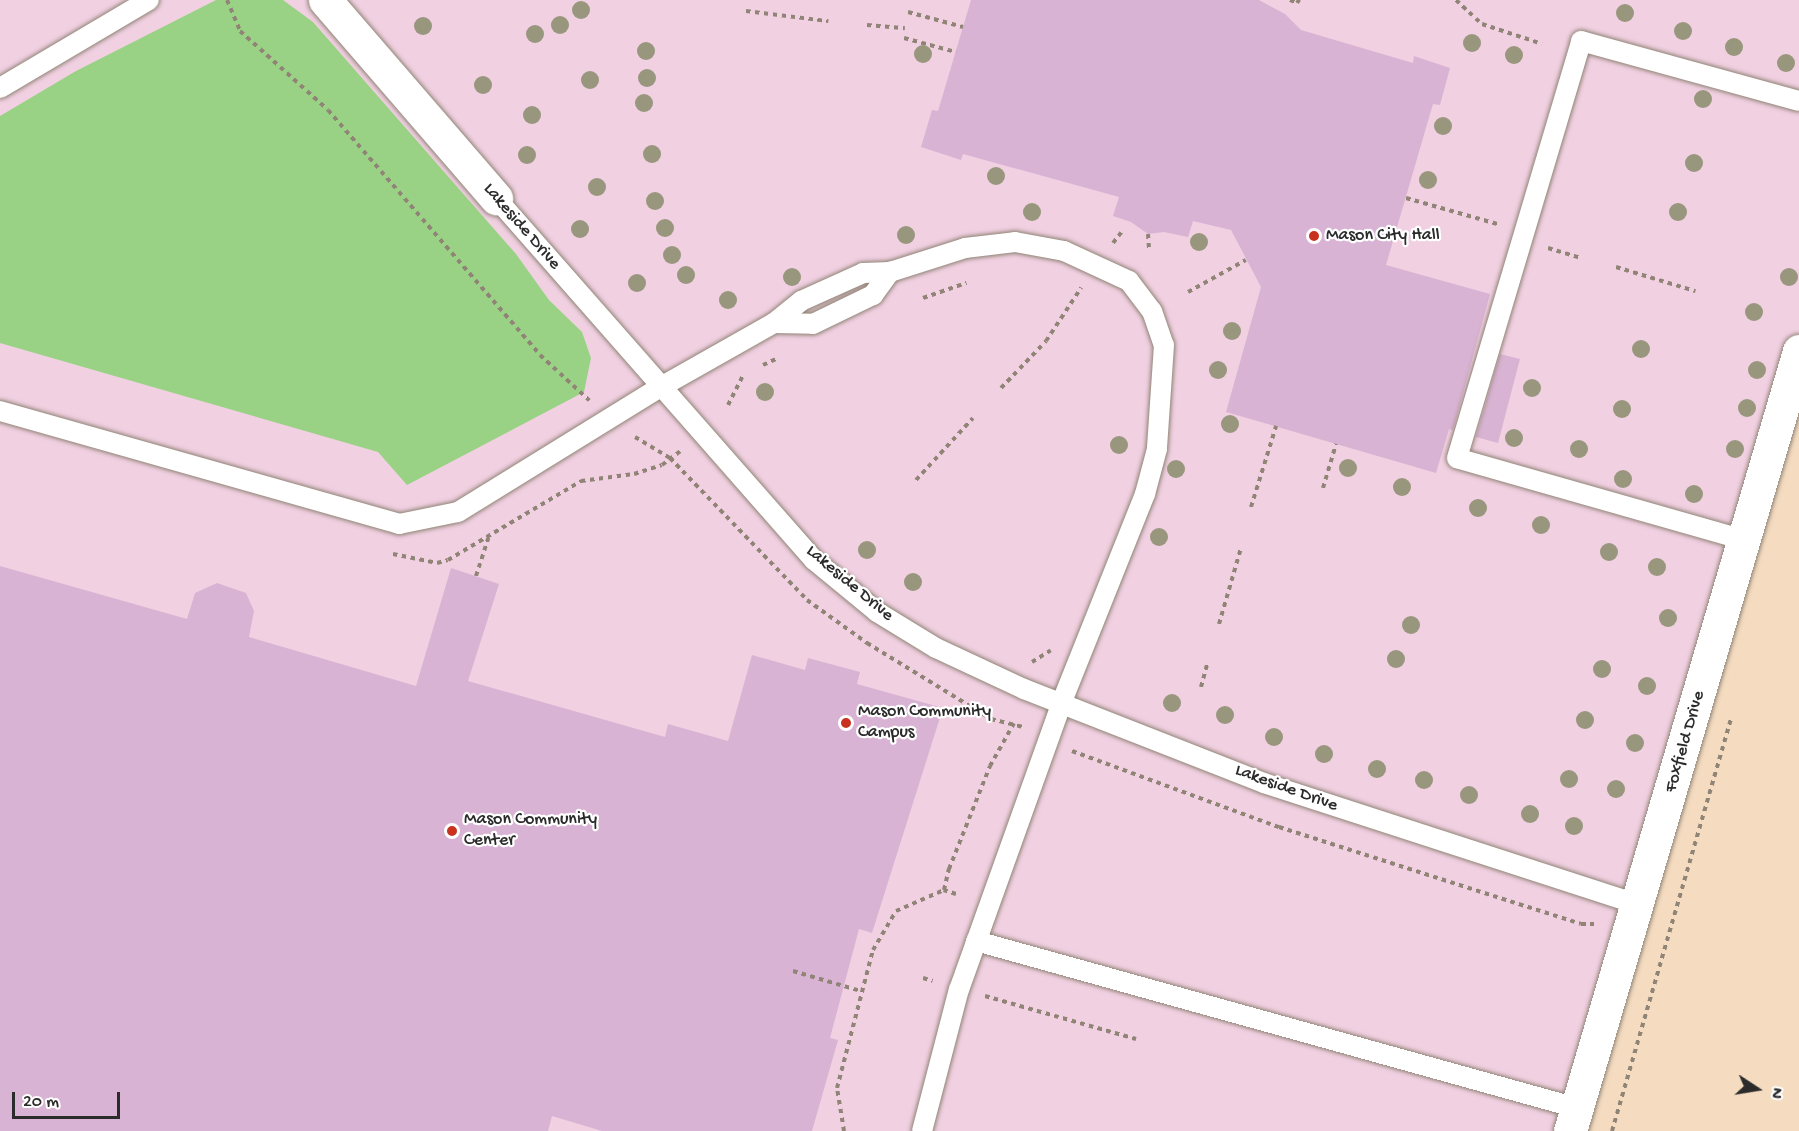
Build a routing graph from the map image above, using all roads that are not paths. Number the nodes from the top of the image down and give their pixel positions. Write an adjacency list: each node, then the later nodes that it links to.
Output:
1 (149, 0): 3 (lane)
2 (325, 0): 5 (street, Lakeside Drive)
3 (0, 88)
4 (1799, 101): 9 (lane)
5 (496, 198): 7 (lane, Lakeside Drive)
6 (1799, 351): 9 (street, Foxfield Drive)
7 (659, 388): 8 (lane); 10 (lane, Lakeside Drive); 10 (lane)
8 (0, 411)
9 (1744, 540): 11 (street, Foxfield Drive)
10 (1062, 702): 11 (lane, Lakeside Drive); 12 (lane)
11 (1639, 905): 13 (street, Foxfield Drive)
12 (976, 941): 13 (lane); 14 (lane)
13 (1574, 1120)
14 (922, 1131)

